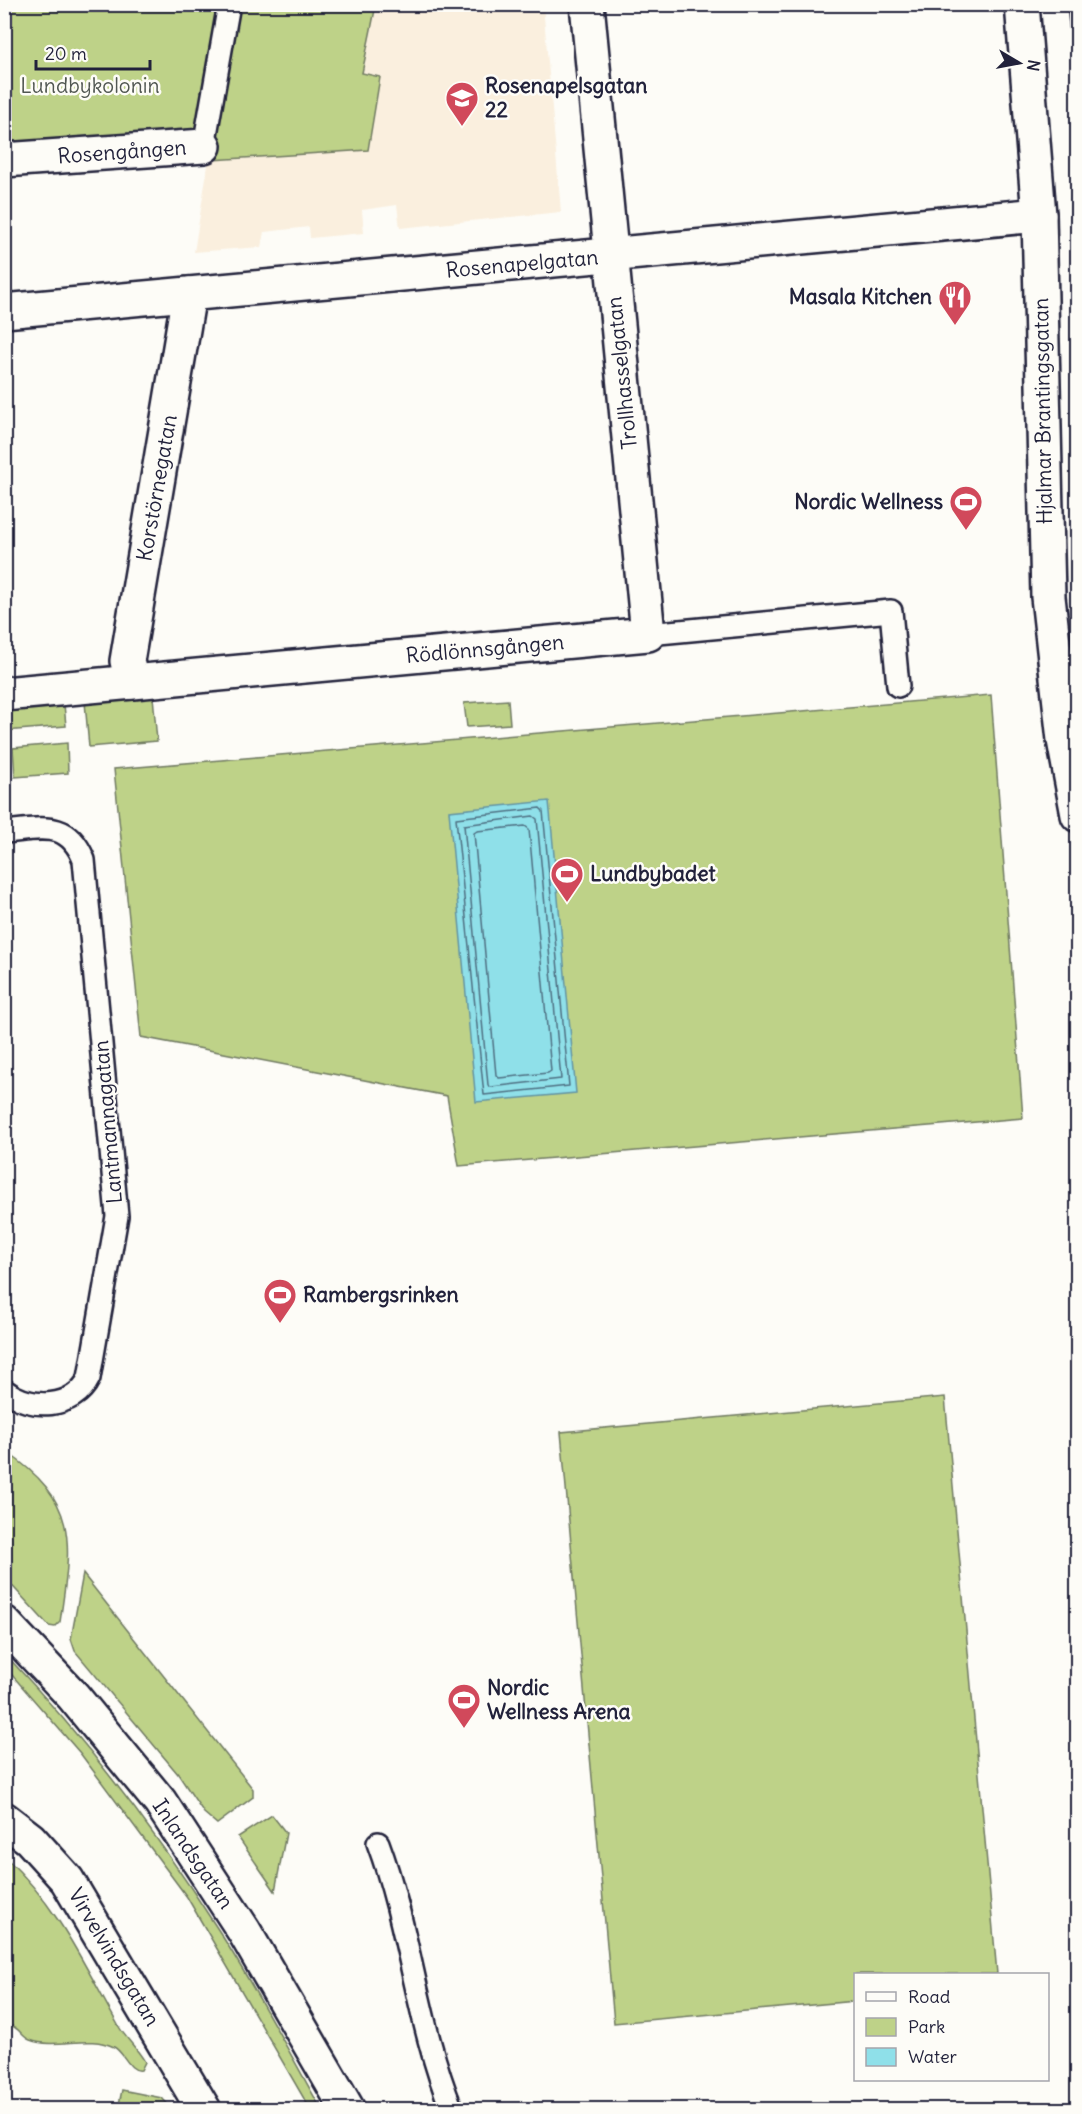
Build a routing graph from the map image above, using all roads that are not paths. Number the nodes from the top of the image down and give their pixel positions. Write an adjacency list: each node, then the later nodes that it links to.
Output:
1 (229, 4): 4 (lane, Rosengången)
2 (587, 4): 7 (street, Trollhasselgatan)
3 (1022, 4): 6 (street, Hjalmar Brantingsgatan)
4 (204, 146): 5 (street, Rosengången)
5 (4, 160)
6 (1039, 215): 7 (street, Rosenapelgatan); 14 (street, Hjalmar Brantingsgatan)
7 (610, 256): 8 (street, Rosenapelgatan); 10 (street, Trollhasselgatan)
8 (189, 294): 9 (street, Rosenapelgatan); 11 (street, Korstörnegatan)
9 (4, 310)
10 (648, 634): 11 (street, Rödlönnsgången); 12 (lane, Rödlönnsgången)
11 (132, 682): 13 (street, Rödlönnsgången)
12 (898, 686)
13 (4, 694)
14 (1077, 815)
15 (4, 832): 16 (lane, Lantmannagatan)
16 (4, 1390)
17 (4, 1623): 21 (street, Inlandsgatan)
18 (4, 1819): 20 (street, Virvelvindsgatan)
19 (378, 1843): 22 (lane)
20 (204, 2109)
21 (348, 2109)
22 (452, 2109)

